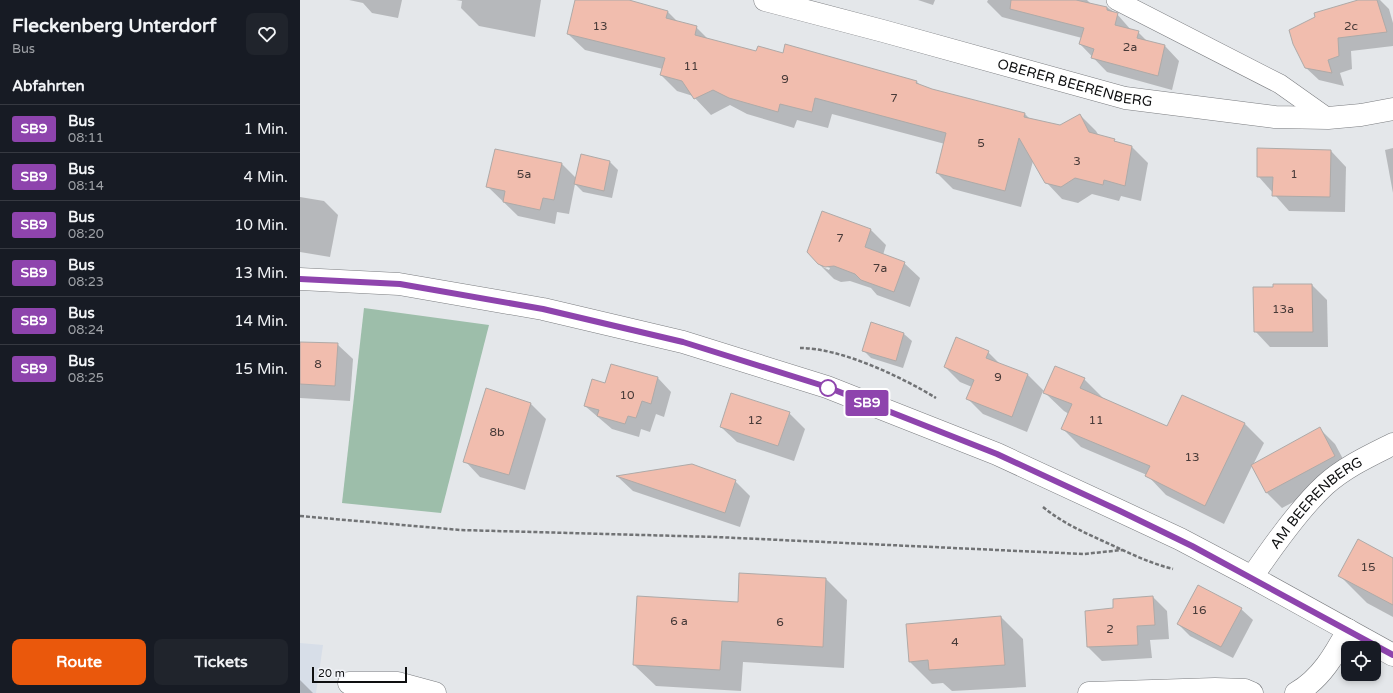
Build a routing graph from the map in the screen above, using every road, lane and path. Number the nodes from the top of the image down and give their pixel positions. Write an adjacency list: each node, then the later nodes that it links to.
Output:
1 (765, 0): 4 (street, OBERER BEERENBERG)
2 (1116, 0): 4 (lane)
3 (1393, 110): 4 (street, OBERER BEERENBERG)
4 (1328, 118)
5 (300, 279): 9 (street)
6 (1393, 444): 9 (street, AM BEERENBERG)
7 (1039, 505): 8 (path)
8 (300, 516)
9 (1252, 577): 10 (street)
10 (1348, 630): 11 (street); 16 (street)
11 (1393, 655)
12 (349, 683): 13 (street)
13 (435, 693)
14 (1089, 693): 15 (street)
15 (1252, 693)
16 (1296, 693)

